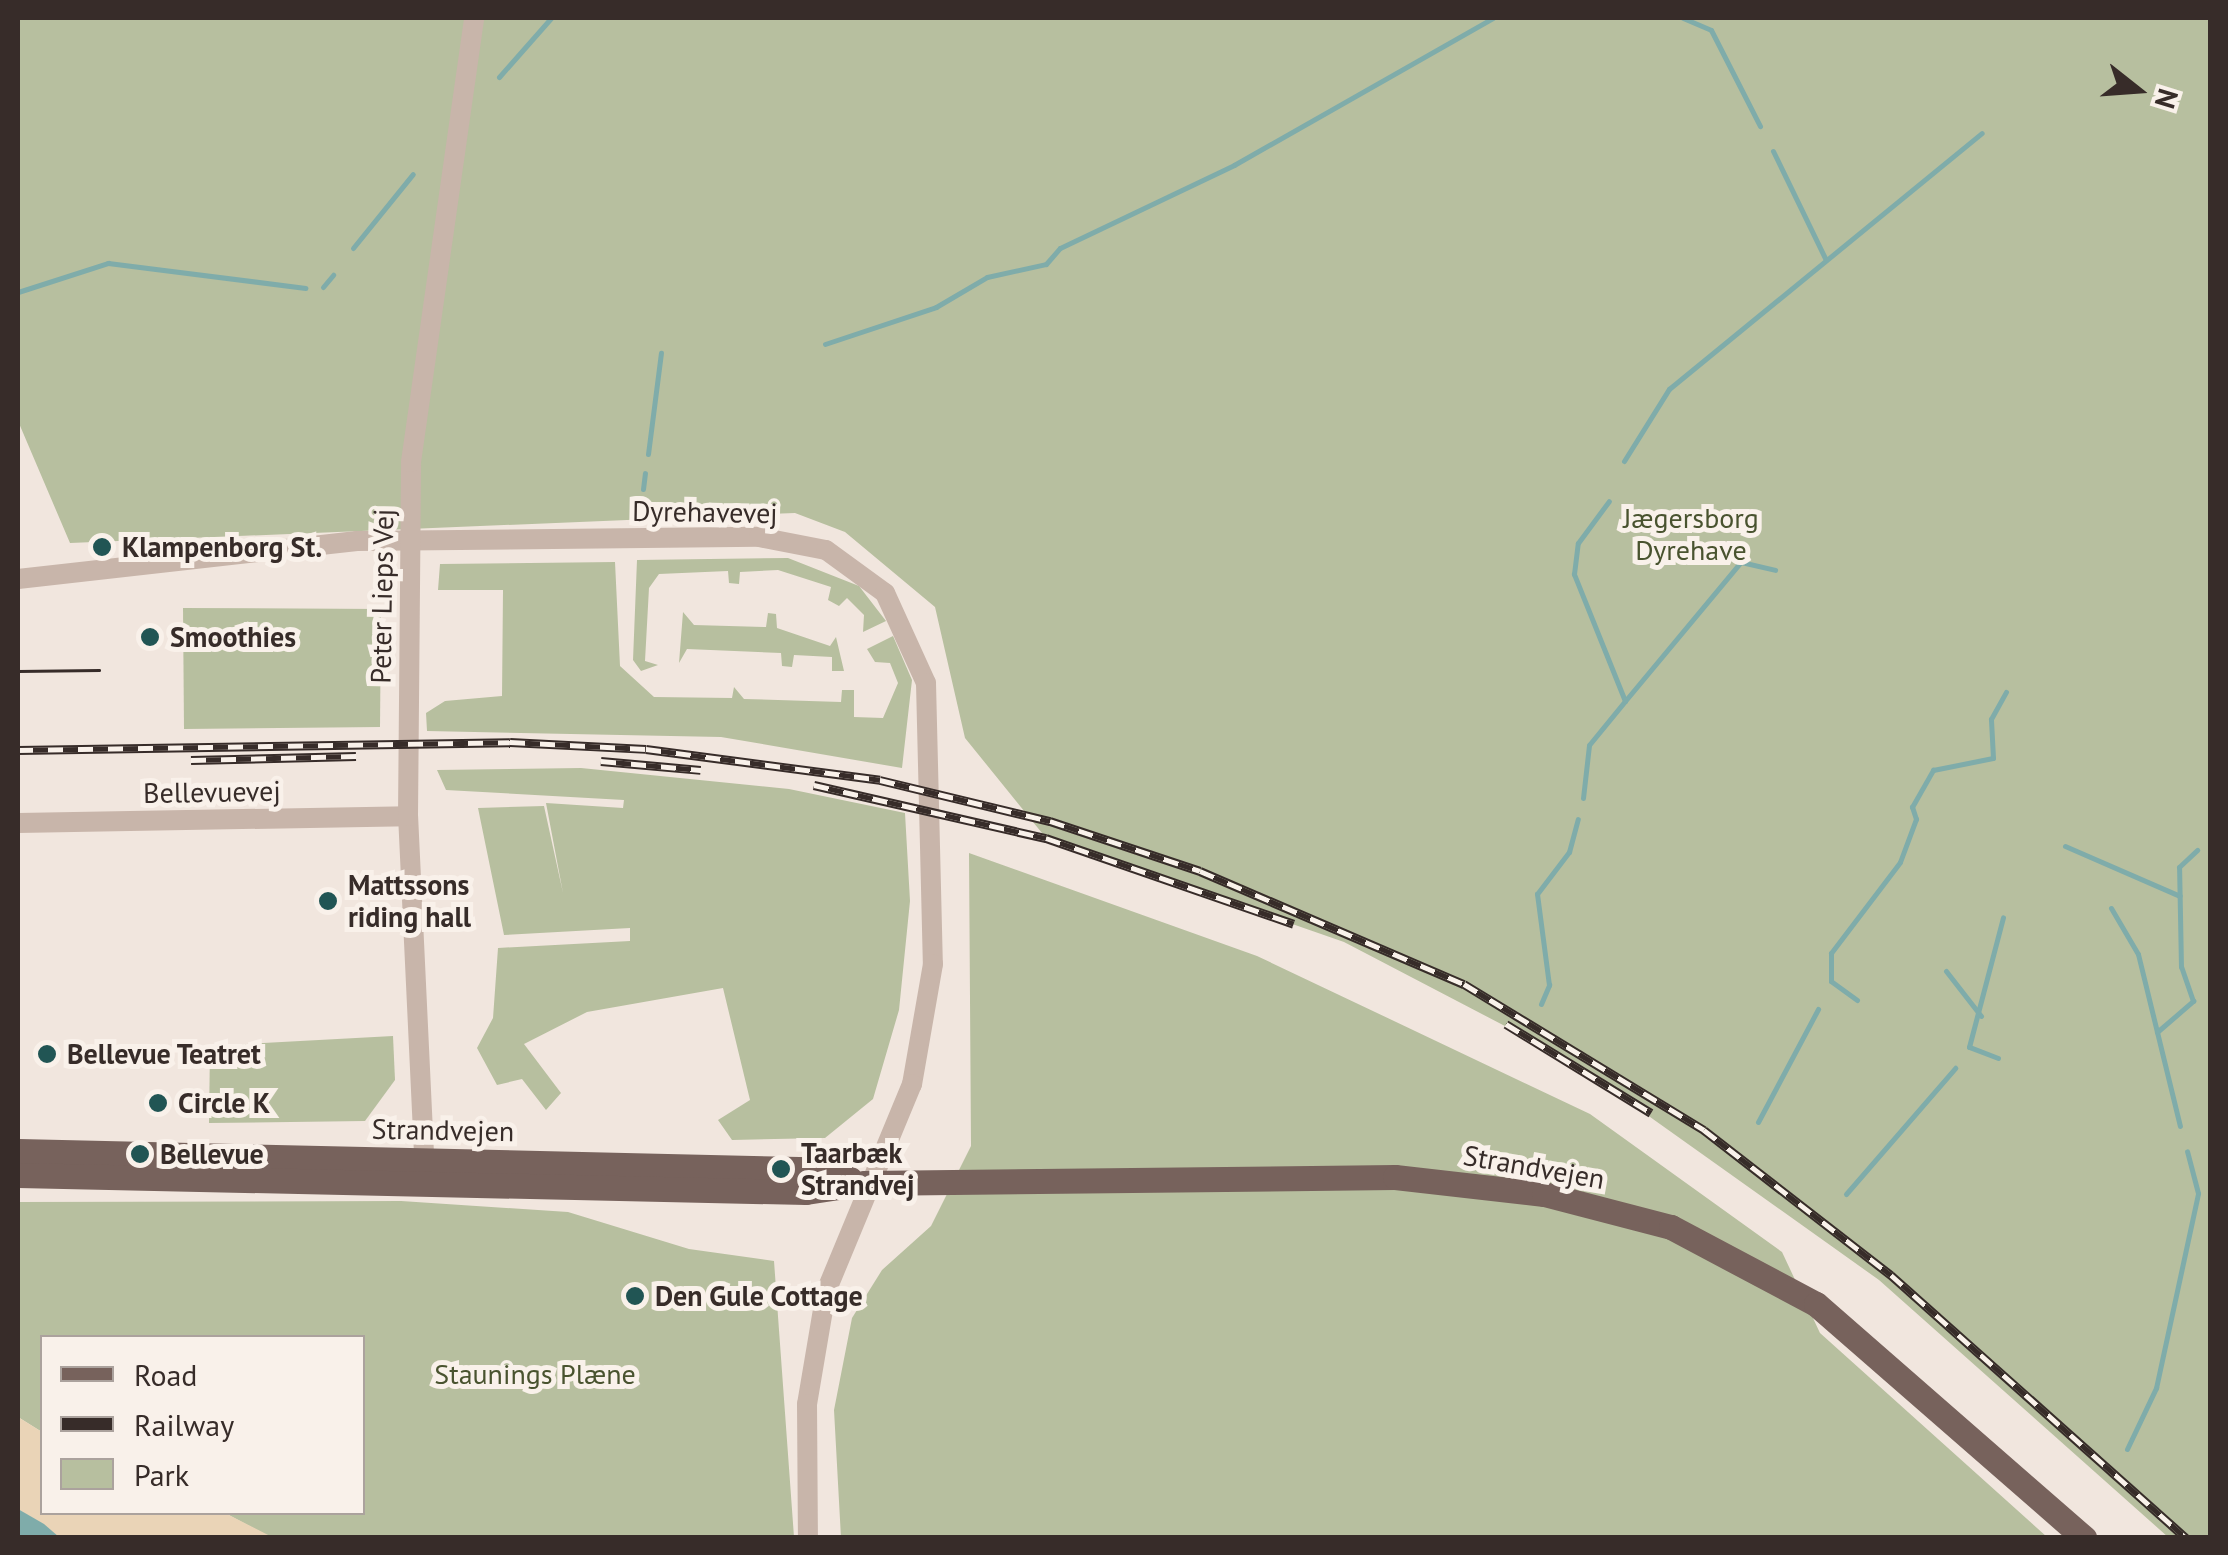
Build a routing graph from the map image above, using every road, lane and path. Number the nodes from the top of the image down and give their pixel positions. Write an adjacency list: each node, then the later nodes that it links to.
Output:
1 (474, 18): 3 (street, Peter Lieps Vej)
2 (18, 578): 8 (street, Dyrehavevej)
3 (408, 816): 4 (street, Bellevuevej); 6 (street, Peter Lieps Vej)
4 (18, 823)
5 (18, 1151): 6 (main road, Strandvejen)
6 (424, 1169): 7 (main road, Strandvejen); 8 (main road, Strandvejen)
7 (18, 1175)
8 (864, 1183): 9 (street); 10 (main road, Strandvejen)
9 (808, 1538)
10 (2084, 1538)

